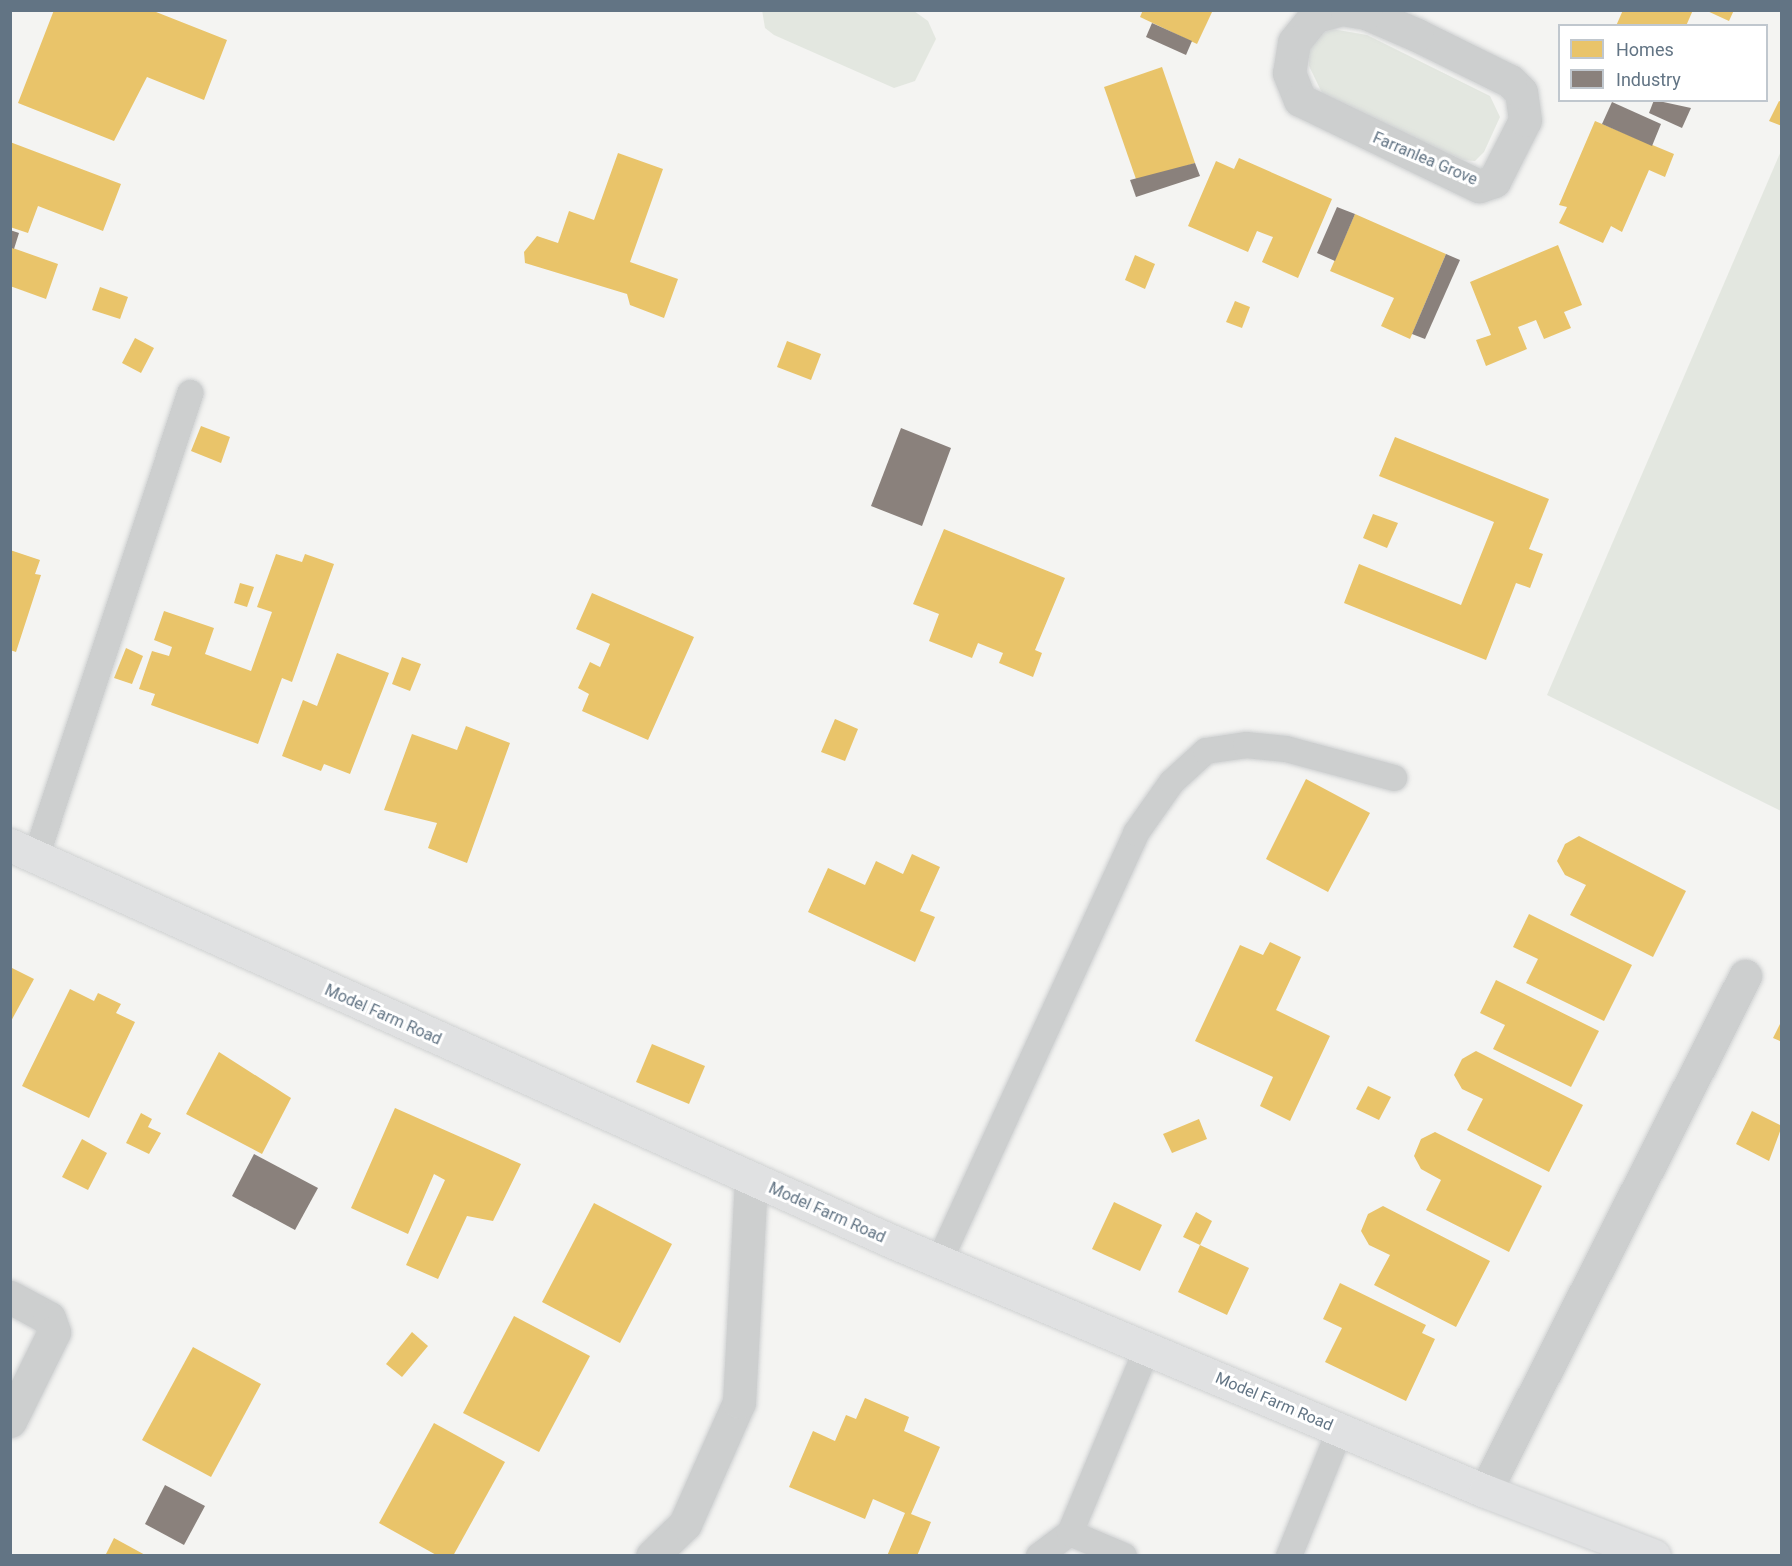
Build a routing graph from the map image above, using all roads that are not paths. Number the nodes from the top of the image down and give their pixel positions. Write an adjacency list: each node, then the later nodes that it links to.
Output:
1 (1338, 10): 3 (street, Farranlea Grove)
2 (1347, 10): 3 (street, Farranlea Grove)
3 (1422, 23)
4 (190, 393): 6 (lane)
5 (1394, 778): 9 (lane)
6 (23, 851): 8 (main road, Model Farm Road)
7 (1745, 976): 14 (street)
8 (751, 1179): 9 (main road, Model Farm Road); 16 (street)
9 (939, 1262): 11 (main road, Model Farm Road)
10 (10, 1297): 12 (street)
11 (1147, 1349): 13 (main road, Model Farm Road); 15 (lane)
12 (10, 1421)
13 (1340, 1430): 14 (main road, Model Farm Road); 19 (lane)
14 (1485, 1491): 20 (main road, Model Farm Road)
15 (1070, 1533): 17 (lane); 18 (lane)
16 (652, 1556)
17 (1039, 1556)
18 (1124, 1556)
19 (1289, 1556)
20 (1654, 1556)

